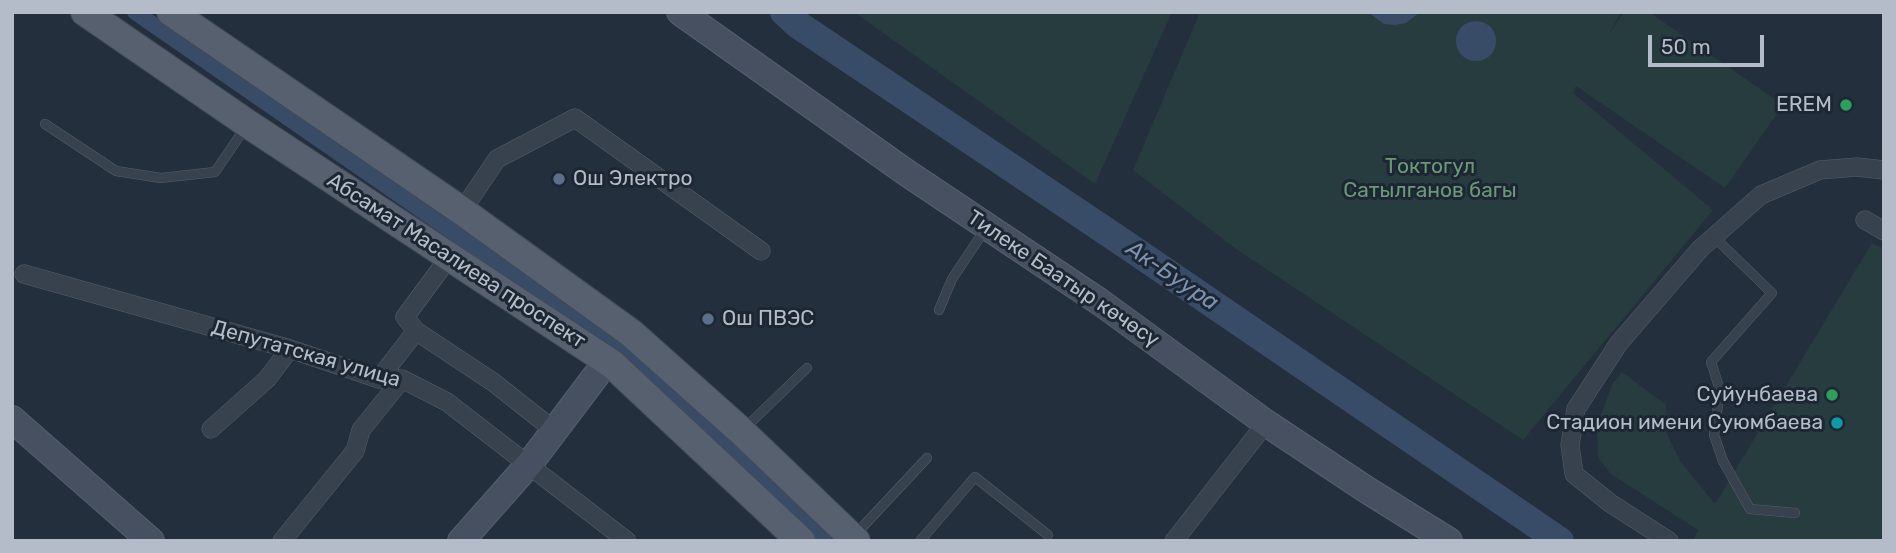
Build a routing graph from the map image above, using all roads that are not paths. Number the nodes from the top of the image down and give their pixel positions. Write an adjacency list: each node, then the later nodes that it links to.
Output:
1 (85, 12): 5 (main road, Абсамат Масалиева проспект)
2 (171, 12): 7 (main road, Абсамат Масалиева проспект)
3 (680, 12): 9 (street, Тилеке Баатыр көчөсү)
4 (45, 124): 5 (lane)
5 (248, 124): 13 (main road, Абсамат Масалиева проспект)
6 (1884, 170): 11 (street)
7 (462, 211): 12 (street); 26 (main road, Абсамат Масалиева проспект)
8 (1865, 220): 10 (street)
9 (987, 227): 15 (lane); 23 (street, Тилеке Баатыр көчөсү)
10 (1884, 231)
11 (1713, 236): 29 (lane); 40 (street)
12 (761, 251)
13 (450, 257): 16 (street); 18 (main road, Абсамат Масалиева проспект)
14 (24, 274): 17 (street, Депутатская улица)
15 (939, 310)
16 (416, 331): 20 (street); 25 (street)
17 (290, 349): 20 (street, Депутатская улица); 24 (street)
18 (607, 361): 25 (street); 36 (main road, Абсамат Масалиева проспект)
19 (807, 368): 26 (lane)
20 (379, 379): 21 (street, Депутатская улица)
21 (402, 379): 28 (street, Депутатская улица); 33 (street)
22 (12, 419): 32 (street)
23 (1266, 423): 38 (street); 39 (street, Тилеке Баатыр көчөсү)
24 (211, 429)
25 (555, 430): 28 (street)
26 (741, 431): 31 (main road, Абсамат Масалиева проспект)
27 (928, 458): 31 (lane)
28 (530, 463): 34 (street); 35 (street, Депутатская улица)
29 (1795, 513)
30 (1048, 535): 37 (lane)
31 (855, 539)
32 (151, 541)
33 (282, 541)
34 (461, 541)
35 (627, 541)
36 (801, 541)
37 (920, 541)
38 (1174, 541)
39 (1449, 541)
40 (1669, 541)

